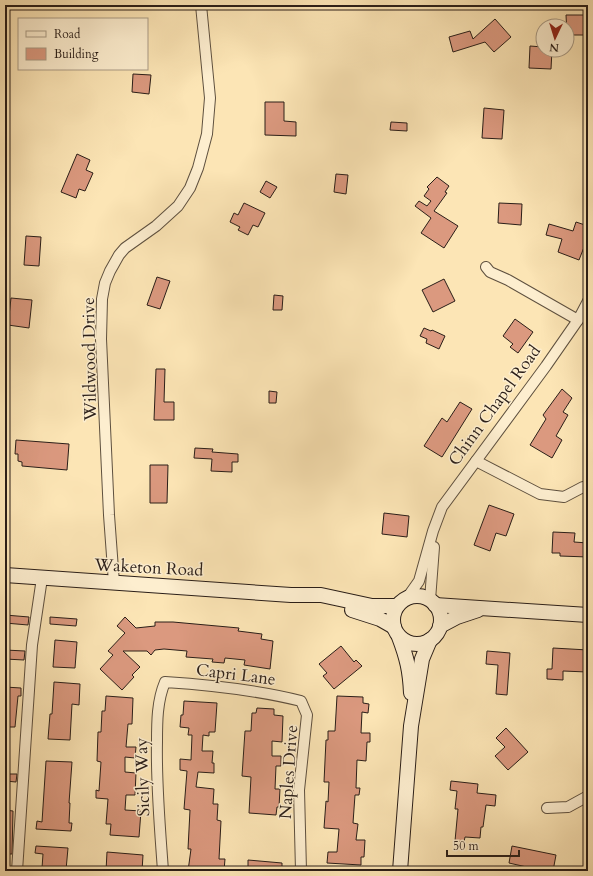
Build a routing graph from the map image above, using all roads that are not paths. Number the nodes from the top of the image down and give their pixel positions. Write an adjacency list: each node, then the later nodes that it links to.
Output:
1 (201, 5): 10 (street, Wildwood Drive)
2 (486, 267): 4 (street)
3 (588, 301): 4 (street, Chinn Chapel Road)
4 (578, 320): 5 (street, Chinn Chapel Road)
5 (476, 460): 6 (street); 7 (street, Chinn Chapel Road)
6 (583, 487)
7 (433, 531): 12 (street, Chinn Chapel Road); 13 (street, Chinn Chapel Road)
8 (5, 575): 9 (street, Waketon Road)
9 (42, 578): 10 (street, Waketon Road); 24 (street)
10 (114, 583): 11 (street, Waketon Road)
11 (291, 596): 12 (street, Waketon Road); 17 (street, Waketon Road)
12 (402, 602): 13 (street); 17 (street)
13 (432, 602): 14 (street); 16 (street)
14 (484, 608): 15 (street); 16 (street)
15 (588, 615)
16 (440, 626): 18 (street)
17 (396, 632): 18 (street); 21 (street)
18 (430, 640): 21 (street)
19 (165, 682): 20 (street, Capri Lane); 25 (street, Sicily Way)
20 (301, 701): 26 (street, Naples Drive)
21 (411, 726): 27 (street)
22 (588, 796): 23 (street)
23 (547, 808)
24 (17, 871)
25 (163, 871)
26 (301, 871)
27 (400, 871)

